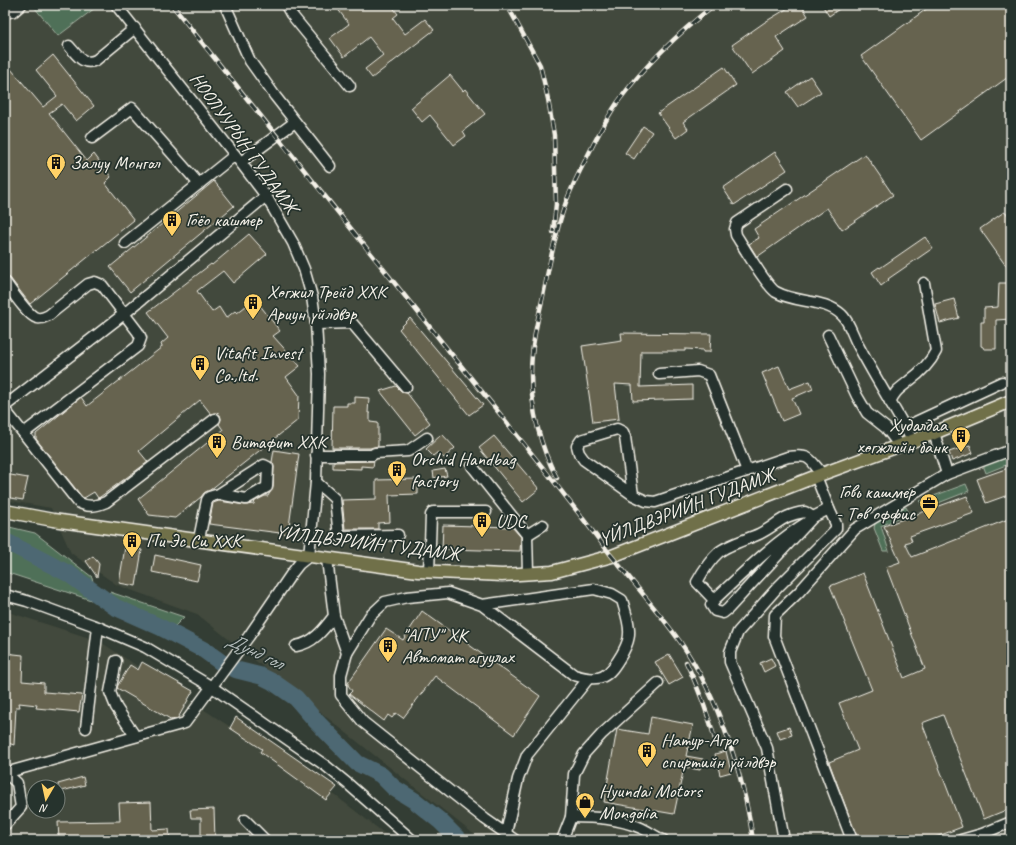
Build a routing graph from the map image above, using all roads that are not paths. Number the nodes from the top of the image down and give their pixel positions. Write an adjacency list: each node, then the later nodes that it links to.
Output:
1 (21, 5): 5 (street)
2 (116, 5): 6 (street, НООЛУУРЫН ГУДАМЖ)
3 (225, 5): 9 (street)
4 (286, 5): 8 (street)
5 (5, 13)
6 (135, 28): 7 (street); 11 (street, НООЛУУРЫН ГУДАМЖ)
7 (69, 46)
8 (350, 86)
9 (295, 122): 11 (street); 12 (street)
10 (92, 138): 13 (street)
11 (238, 159): 13 (street); 15 (street, НООЛУУРЫН ГУДАМЖ)
12 (330, 166)
13 (199, 184): 16 (street)
14 (787, 190): 26 (street)
15 (266, 196): 19 (street); 20 (street, НООЛУУРЫН ГУДАМЖ)
16 (125, 243)
17 (5, 282): 19 (street)
18 (924, 283): 26 (street)
19 (124, 314): 27 (street); 31 (street)
20 (316, 324): 24 (street); 37 (street, НООЛУУРЫН ГУДАМЖ)
21 (828, 334): 35 (street)
22 (659, 374): 39 (street)
23 (1002, 382): 30 (street)
24 (406, 387)
25 (1011, 400): 32 (main road, YЙЛДВЭРИЙН ГУДАМЖ)
26 (890, 402): 30 (street)
27 (5, 406)
28 (5, 410): 31 (street)
29 (215, 419): 31 (street)
30 (905, 427): 34 (street)
31 (24, 432)
32 (934, 433): 34 (main road, YЙЛДВЭРИЙН ГУДАМЖ); 40 (street)
33 (427, 438): 37 (street)
34 (912, 440): 35 (main road, YЙЛДВЭРИЙН ГУДАМЖ)
35 (899, 445): 41 (main road, YЙЛДВЭРИЙН ГУДАМЖ)
36 (1011, 450): 40 (street)
37 (316, 454): 42 (street, НООЛУУРЫН ГУДАМЖ)
38 (472, 466): 51 (street)
39 (747, 471): 41 (street); 44 (street)
40 (947, 474): 84 (street)
41 (819, 475): 45 (street); 56 (main road, YЙЛДВЭРИЙН ГУДАМЖ)
42 (316, 482): 50 (street); 53 (street, НООЛУУРЫН ГУДАМЖ)
43 (219, 494): 43 (street); 52 (street)
44 (634, 495): 44 (street)
45 (829, 509): 48 (street); 83 (street)
46 (5, 511): 52 (main road, YЙЛДВЭРИЙН ГУДАМЖ)
47 (486, 512): 55 (street)
48 (811, 519): 57 (street); 59 (street); 60 (street)
49 (543, 525): 51 (street)
50 (398, 535)
51 (527, 535): 56 (street)
52 (199, 539): 53 (main road, YЙЛДВЭРИЙН ГУДАМЖ)
53 (309, 556): 54 (main road, YЙЛДВЭРИЙН ГУДАМЖ); 69 (street)
54 (327, 558): 55 (main road, YЙЛДВЭРИЙН ГУДАМЖ); 62 (street)
55 (429, 572): 56 (main road, YЙЛДВЭРИЙН ГУДАМЖ)
56 (528, 573)
57 (724, 591): 59 (street); 60 (street)
58 (5, 595): 63 (street)
59 (714, 600): 60 (street)
60 (734, 602)
61 (482, 605): 65 (street); 67 (street); 67 (street)
62 (334, 616): 64 (street); 65 (street)
63 (98, 627): 69 (street); 70 (street)
64 (296, 646)
65 (347, 653): 77 (street)
66 (116, 662): 71 (street)
67 (588, 679): 77 (street)
68 (658, 683): 73 (street)
69 (214, 684): 71 (street); 79 (street)
70 (86, 728)
71 (134, 736): 72 (street)
72 (5, 773): 76 (street)
73 (571, 817): 81 (street); 82 (street)
74 (245, 820): 78 (street)
75 (1011, 822): 85 (street)
76 (5, 825)
77 (506, 833): 80 (street)
78 (265, 840)
79 (412, 840)
80 (515, 840)
81 (562, 840)
82 (663, 840)
83 (784, 840)
84 (852, 840)
85 (961, 840)

